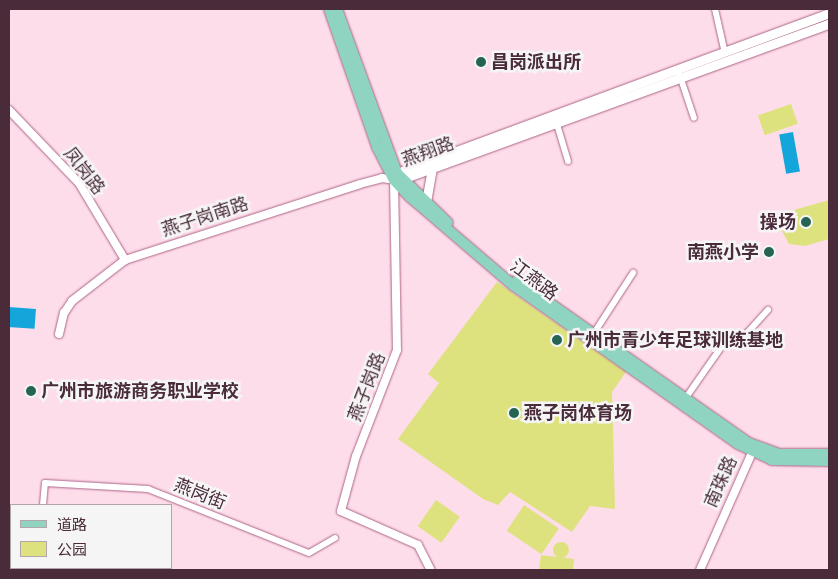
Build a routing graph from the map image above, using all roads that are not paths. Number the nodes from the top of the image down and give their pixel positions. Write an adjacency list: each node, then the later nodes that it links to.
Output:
1 (329, 9): 14 (main road, 江燕路)
2 (337, 9): 14 (main road, 江燕路)
3 (715, 9): 6 (street)
4 (829, 13): 6 (main road, 燕翔路)
5 (829, 24): 7 (main road, 燕翔路)
6 (724, 50): 11 (main road, 燕翔路)
7 (680, 76): 9 (street); 10 (main road, 燕翔路)
8 (9, 110): 16 (street, 凤岗路)
9 (694, 118)
10 (556, 121): 12 (street); 13 (main road, 燕翔路)
11 (429, 158): 13 (street); 14 (main road, 燕翔路)
12 (568, 162)
13 (432, 168): 14 (main road, 燕翔路); 15 (main road)
14 (398, 177): 15 (main road, 江燕路); 16 (street, 燕子岗南路); 22 (main road, 江燕路); 27 (street, 燕子岗路)
15 (426, 202): 19 (main road, 江燕路)
16 (125, 260): 20 (street, 燕子岗南路)
17 (633, 273): 19 (street)
18 (768, 310): 21 (street)
19 (594, 333): 21 (main road, 江燕路)
20 (60, 334)
21 (685, 399): 22 (main road, 江燕路)
22 (754, 451): 23 (main road, 江燕路); 24 (main road, 江燕路); 28 (street, 南珠路); 29 (street, 南珠路)
23 (829, 454)
24 (829, 461)
25 (43, 504): 26 (street, 燕岗街)
26 (335, 538)
27 (431, 570)
28 (700, 570)
29 (705, 570)

